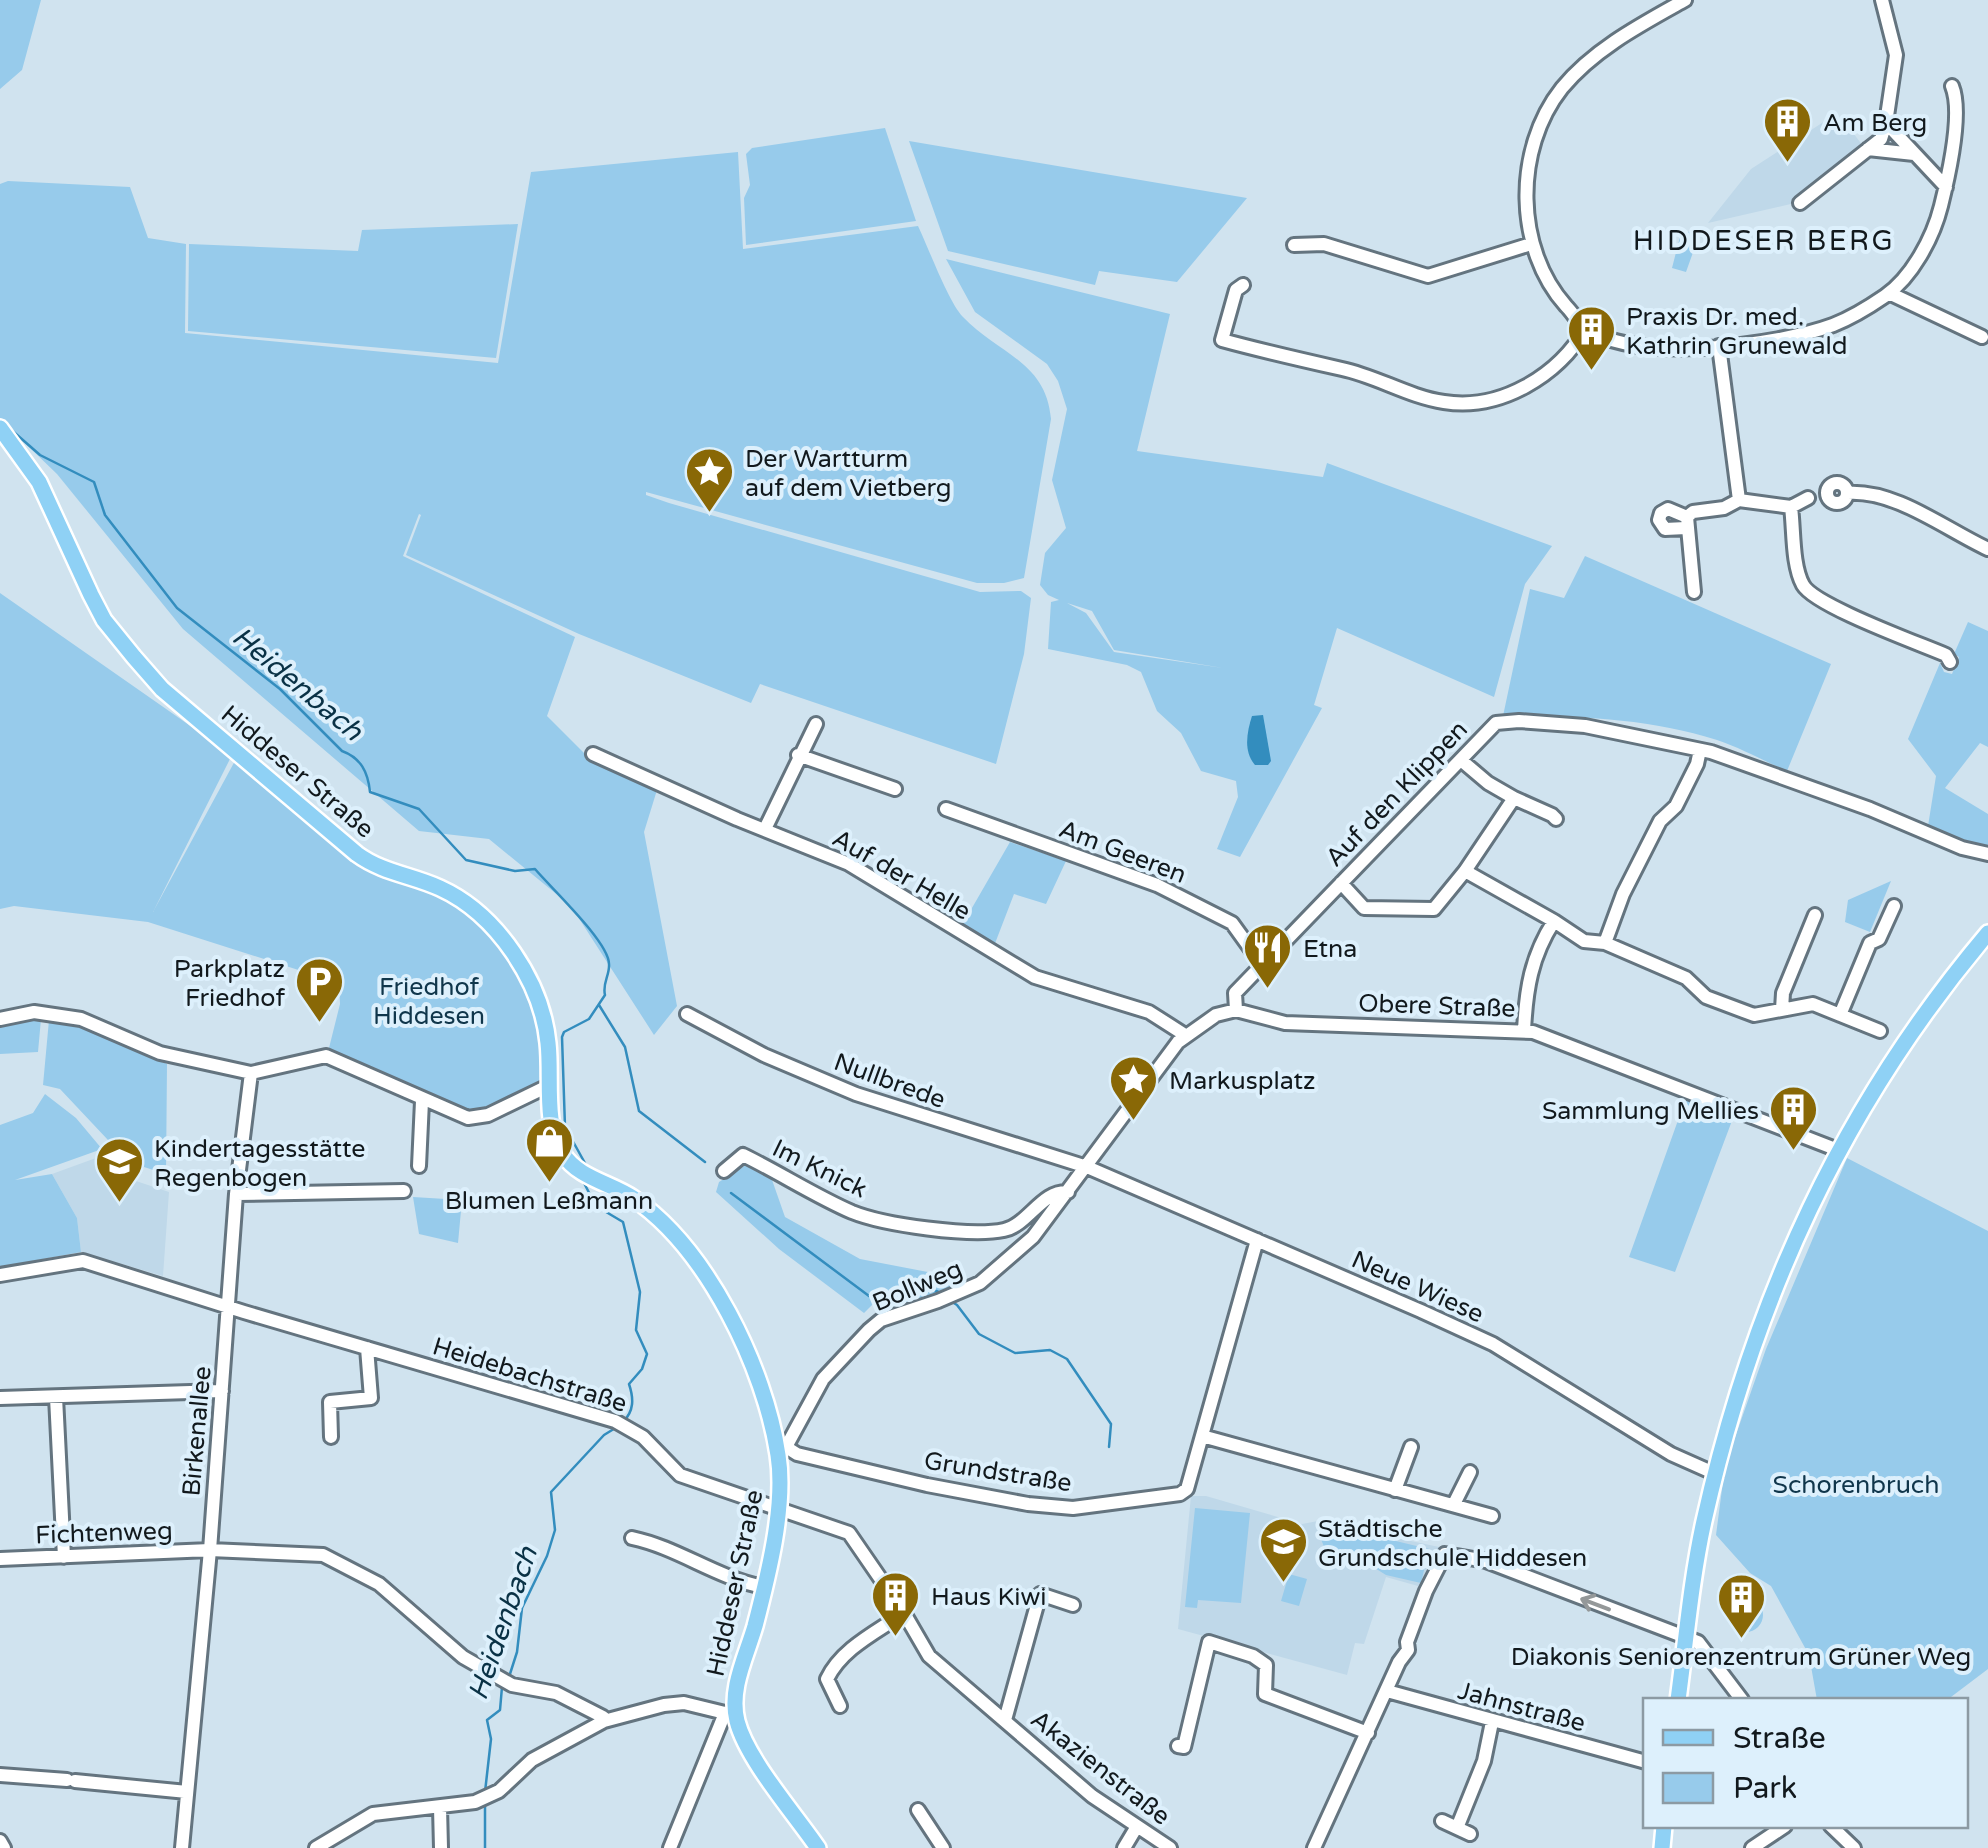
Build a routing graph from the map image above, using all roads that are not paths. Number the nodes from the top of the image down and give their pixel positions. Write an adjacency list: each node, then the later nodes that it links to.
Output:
1 (1685, 0): 9 (street)
2 (1882, 0): 4 (street)
3 (1952, 86): 7 (street)
4 (1886, 123): 5 (street); 6 (street)
5 (1868, 149): 6 (street); 8 (street)
6 (1914, 154): 7 (street)
7 (1946, 187): 12 (street)
8 (1800, 202)
9 (1532, 244): 10 (street); 13 (street)
10 (1294, 245)
11 (1243, 285): 13 (street)
12 (1889, 293): 14 (street); 15 (street)
13 (1586, 328): 15 (street)
14 (1982, 337)
15 (1719, 346): 19 (street)
16 (0, 428): 52 (main road, Hiddeser Straße)
17 (1848, 493): 21 (street)
18 (1808, 498): 20 (street)
19 (1739, 500): 20 (street); 22 (street)
20 (1791, 507): 23 (street)
21 (1988, 548)
22 (1694, 592)
23 (1950, 662)
24 (816, 724): 27 (street)
25 (1700, 750): 28 (street, Auf den Klippen); 34 (street, Auf den Klippen); 41 (street)
26 (593, 754): 33 (street, Auf der Helle)
27 (798, 755): 29 (street); 33 (street)
28 (1462, 761): 30 (street); 36 (street, Auf den Klippen)
29 (895, 788)
30 (1514, 798): 32 (street); 35 (street)
31 (946, 809): 42 (street, Am Geeren)
32 (1556, 819)
33 (765, 829): 50 (street, Auf der Helle)
34 (1988, 854)
35 (1466, 871): 36 (street); 39 (street)
36 (1342, 882): 42 (street, Auf den Klippen)
37 (1894, 906): 46 (street)
38 (1815, 916): 43 (street)
39 (1554, 921): 41 (street); 48 (street)
40 (1988, 933): 54 (main road)
41 (1605, 944): 43 (street)
42 (1264, 966): 44 (street, Auf den Klippen)
43 (1782, 1009): 46 (street)
44 (1236, 1010): 48 (street, Obere Straße); 50 (street)
45 (687, 1014): 56 (street, Nullbrede)
46 (1840, 1014): 49 (street)
47 (0, 1019): 51 (street)
48 (1524, 1030): 54 (street, Obere Straße)
49 (1880, 1031)
50 (1185, 1034): 56 (street)
51 (251, 1073): 53 (street); 60 (street, Birkenallee)
52 (550, 1086): 53 (street); 71 (main road, Hiddeser Straße)
53 (422, 1100): 55 (street)
54 (1838, 1150): 73 (main road)
55 (419, 1166)
56 (1087, 1167): 59 (street, Bollweg); 61 (street, Neue Wiese)
57 (724, 1171): 59 (street, Im Knick)
58 (404, 1191): 60 (street)
59 (1068, 1192): 71 (street, Bollweg)
60 (236, 1194): 63 (street, Birkenallee)
61 (1256, 1240): 68 (street, Grundstraße); 73 (street, Neue Wiese)
62 (0, 1276): 63 (street, Heidebachstraße)
63 (230, 1305): 64 (street, Heidebachstraße); 65 (street, Birkenallee)
64 (367, 1348): 69 (street); 76 (street, Heidebachstraße)
65 (222, 1390): 66 (street); 79 (street, Birkenallee)
66 (56, 1397): 67 (street); 80 (street)
67 (0, 1398)
68 (1202, 1436): 71 (street, Grundstraße); 74 (street)
69 (331, 1437)
70 (1411, 1447): 74 (street)
71 (782, 1450): 76 (main road, Hiddeser Straße)
72 (1470, 1472): 75 (street)
73 (1716, 1474): 85 (main road)
74 (1395, 1490): 75 (street)
75 (1454, 1504): 77 (street)
76 (778, 1510): 82 (main road, Hiddeser Straße); 84 (street, Akazienstraße)
77 (1492, 1516)
78 (632, 1538): 82 (street)
79 (210, 1550): 80 (street, Fichtenweg); 92 (street, Fichtenweg); 98 (street, Birkenallee)
80 (64, 1557): 81 (street, Fichtenweg)
81 (0, 1559)
82 (764, 1587): 90 (main road, Hiddeser Straße)
83 (1073, 1605): 91 (street, Akazienstraße)
84 (904, 1613): 89 (street); 91 (street, Akazienstraße)
85 (1686, 1639): 86 (street, one-way to 86); 87 (main road); 88 (street)
86 (1387, 1691): 93 (street, Jahnstraße); 94 (street)
87 (1678, 1698)
88 (1741, 1698)
89 (840, 1706)
90 (731, 1712): 92 (street); 110 (street); 111 (main road, Hiddeser Straße)
91 (1005, 1720): 102 (street, Akazienstraße)
92 (604, 1722): 99 (street)
93 (1492, 1722): 96 (street, Jahnstraße); 101 (street)
94 (1368, 1733): 95 (street); 115 (street)
95 (1178, 1746)
96 (1643, 1761)
97 (0, 1775): 98 (street)
98 (187, 1792): 107 (street, Birkenallee)
99 (440, 1807): 108 (street); 109 (street)
100 (918, 1810): 112 (street)
101 (1442, 1821)
102 (1136, 1828): 113 (street); 114 (street, Akazienstraße)
103 (1781, 1828): 116 (street)
104 (1833, 1828): 117 (street)
105 (0, 1841): 106 (street)
106 (4, 1848)
107 (182, 1848)
108 (316, 1848)
109 (441, 1848)
110 (670, 1848)
111 (818, 1848)
112 (944, 1848)
113 (1124, 1848)
114 (1170, 1848)
115 (1314, 1848)
116 (1752, 1848)
117 (1854, 1848)

